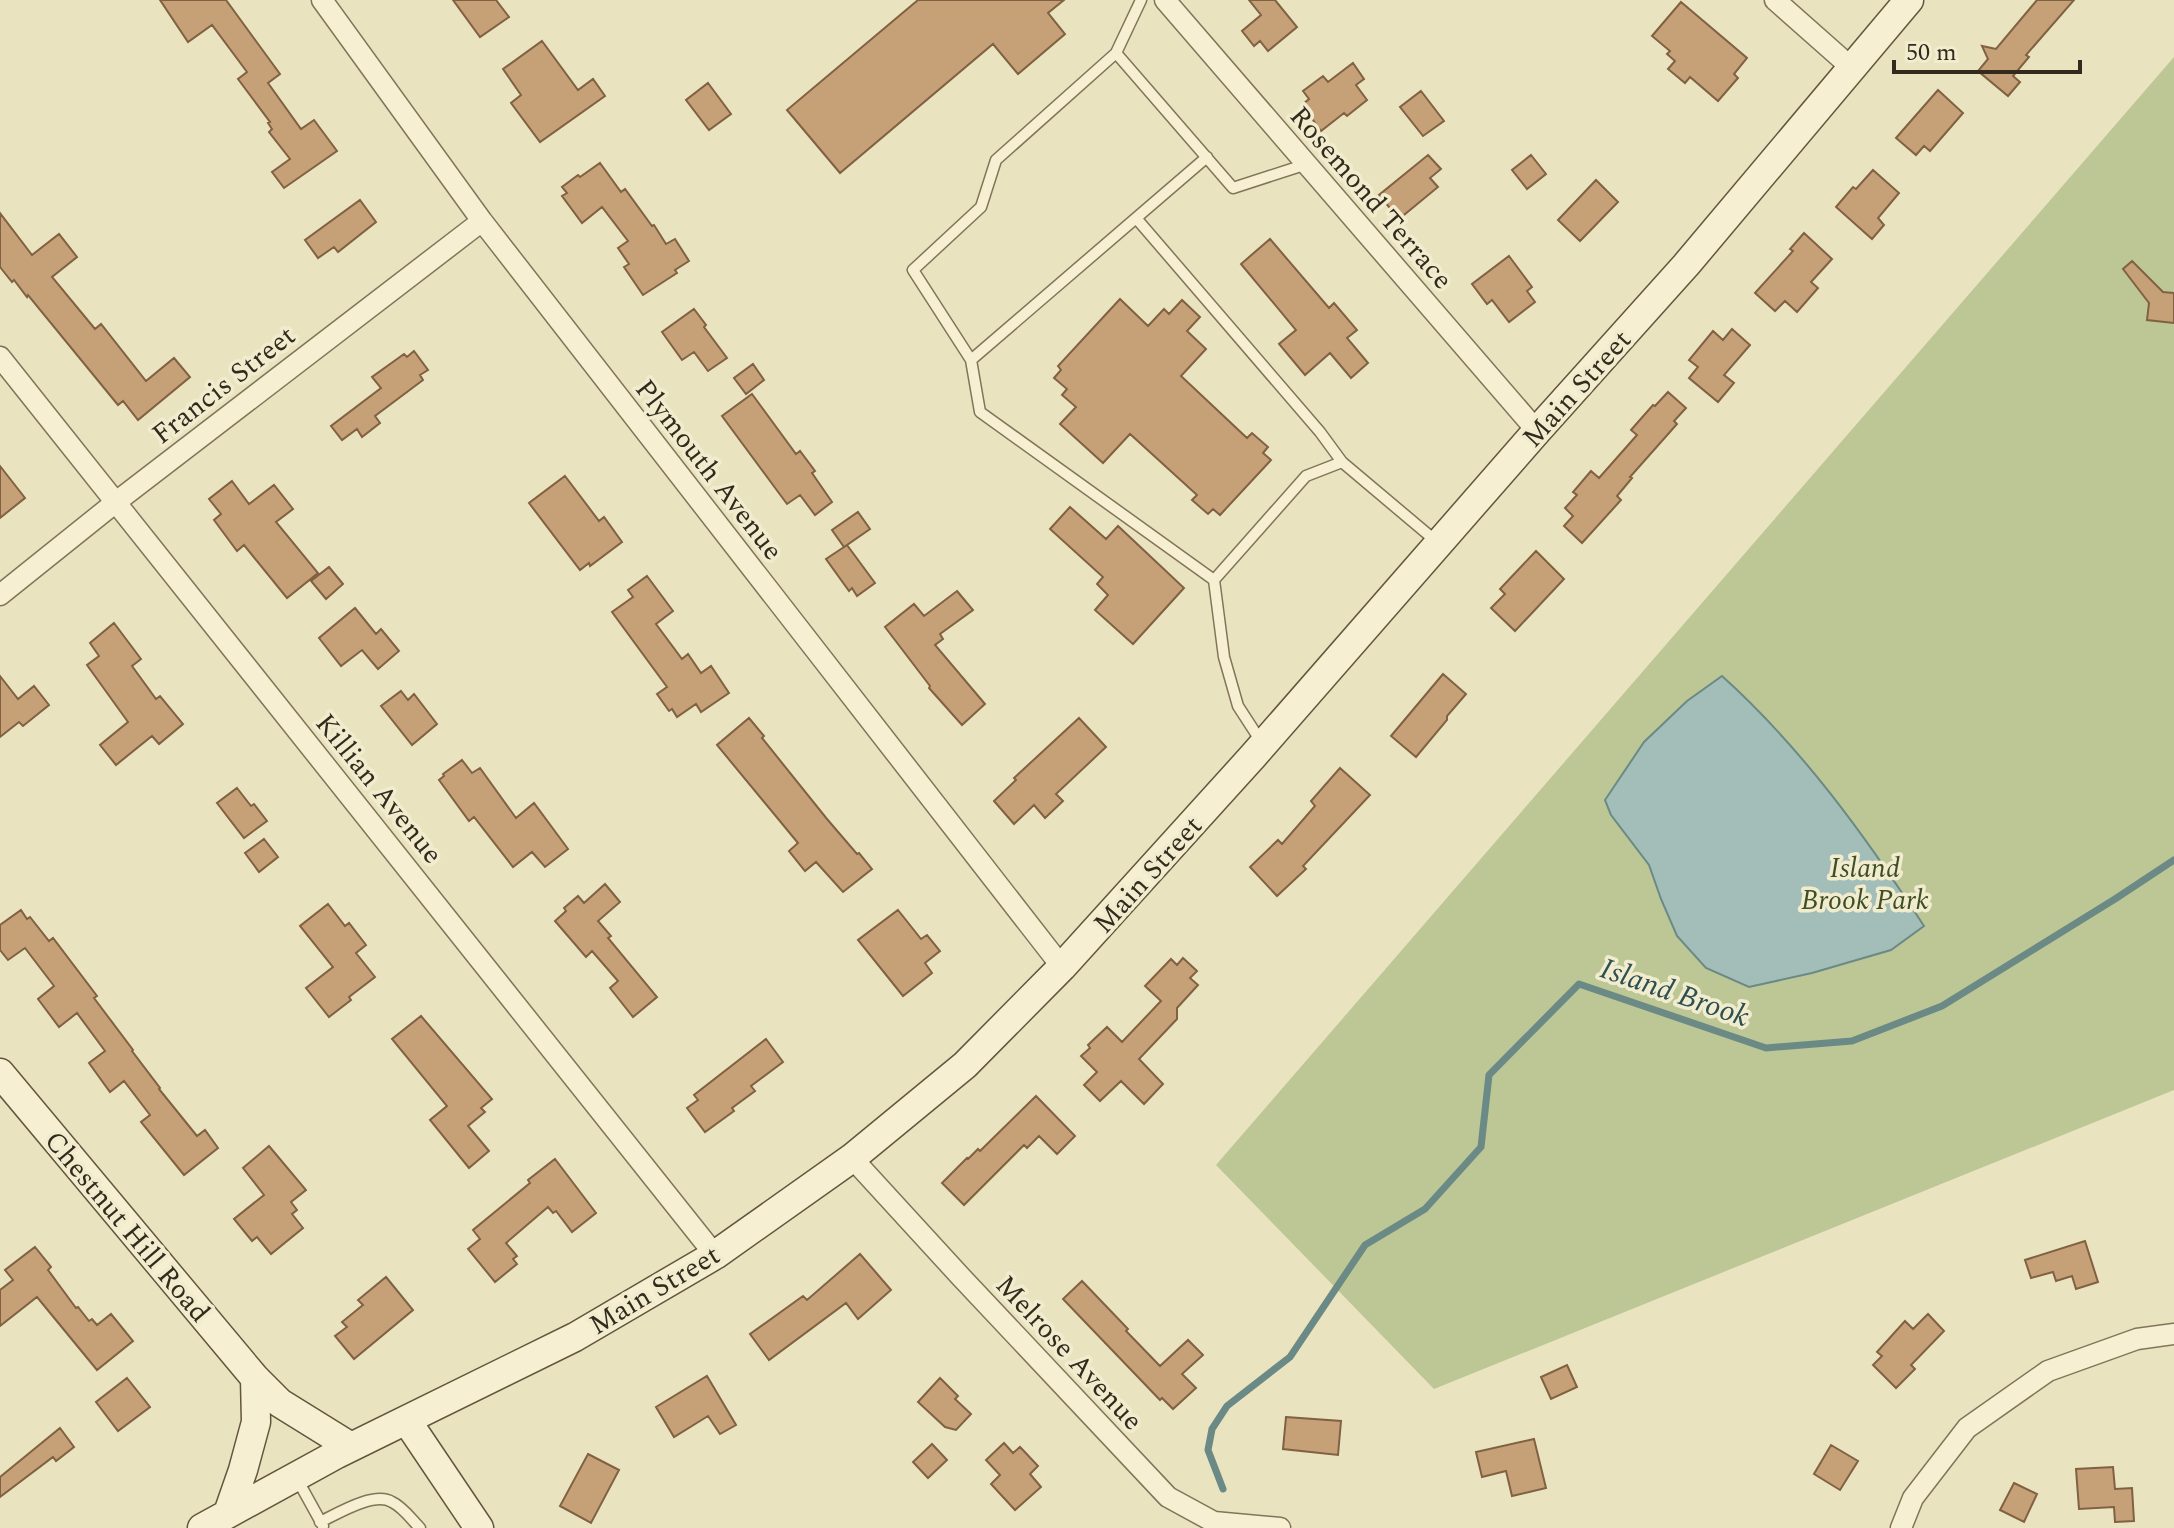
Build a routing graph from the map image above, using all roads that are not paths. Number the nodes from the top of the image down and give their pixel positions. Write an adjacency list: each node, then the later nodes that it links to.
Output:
1 (322, 0): 11 (street, Plymouth Avenue)
2 (1141, 0): 6 (lane)
3 (1165, 0): 9 (street, Rosemond Terrace)
4 (1775, 0): 7 (street)
5 (1909, 0): 7 (main road, Main Street)
6 (1116, 53): 8 (lane); 13 (lane)
7 (1853, 69): 14 (main road, Main Street)
8 (1207, 157): 9 (lane); 10 (lane)
9 (1307, 164): 14 (street, Rosemond Terrace)
10 (1136, 218): 13 (lane); 15 (lane)
11 (482, 221): 16 (street, Francis Street); 21 (street, Plymouth Avenue)
12 (0, 357): 16 (street, Killian Avenue)
13 (971, 360): 18 (lane)
14 (1537, 431): 17 (main road, Main Street)
15 (1342, 462): 17 (lane); 18 (lane)
16 (116, 502): 19 (street, Francis Street); 24 (street, Killian Avenue)
17 (1439, 544): 20 (main road, Main Street)
18 (1214, 580): 20 (lane)
19 (0, 595)
20 (1263, 745): 21 (main road, Main Street)
21 (1062, 967): 23 (main road, Main Street)
22 (5, 1089): 26 (main road, Chestnut Hill Road)
23 (852, 1158): 24 (main road, Main Street); 35 (street, Melrose Avenue)
24 (715, 1255): 27 (main road, Main Street)
25 (2174, 1334): 36 (street)
26 (255, 1378): 28 (main road, Chestnut Hill Road); 30 (main road)
27 (407, 1421): 28 (main road, Main Street); 34 (main road)
28 (351, 1447): 29 (main road, Main Street)
29 (295, 1476): 30 (main road, Main Street); 31 (lane)
30 (228, 1513): 32 (main road, Main Street)
31 (322, 1525): 33 (lane)
32 (202, 1528)
33 (420, 1528)
34 (479, 1528)
35 (1280, 1528)
36 (1901, 1528)

